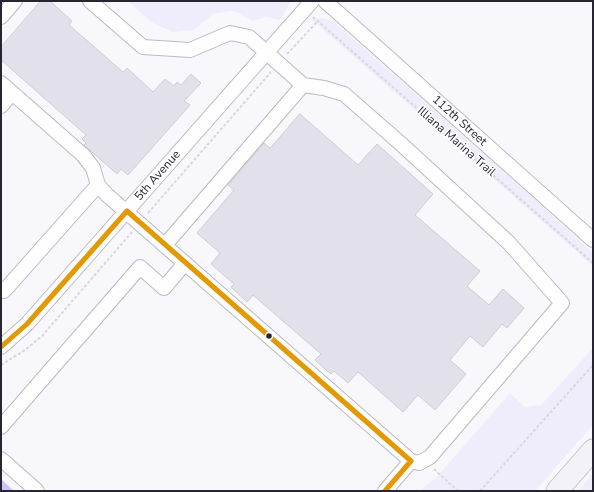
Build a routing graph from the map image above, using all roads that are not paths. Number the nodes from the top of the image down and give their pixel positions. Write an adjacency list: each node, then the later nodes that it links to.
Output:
1 (15, 1): 5 (street)
2 (90, 1): 6 (street)
3 (312, 1): 6 (street, 5th Avenue)
4 (325, 1): 13 (street, 112th Street)
5 (1, 17)
6 (266, 53): 8 (street); 12 (street, 5th Avenue)
7 (1, 83): 9 (street)
8 (303, 85): 14 (street); 21 (street)
9 (12, 93): 10 (street); 11 (street)
10 (1, 106)
11 (98, 185): 12 (street); 16 (street)
12 (126, 211): 14 (street); 17 (street, 5th Avenue)
13 (593, 240)
14 (165, 245): 15 (street)
15 (185, 263): 18 (street); 21 (street)
16 (2, 291)
17 (1, 347)
18 (1, 427)
19 (593, 450): 24 (highway)
20 (1, 459): 22 (street)
21 (418, 460): 23 (street)
22 (37, 491)
23 (385, 491)
24 (557, 491)

